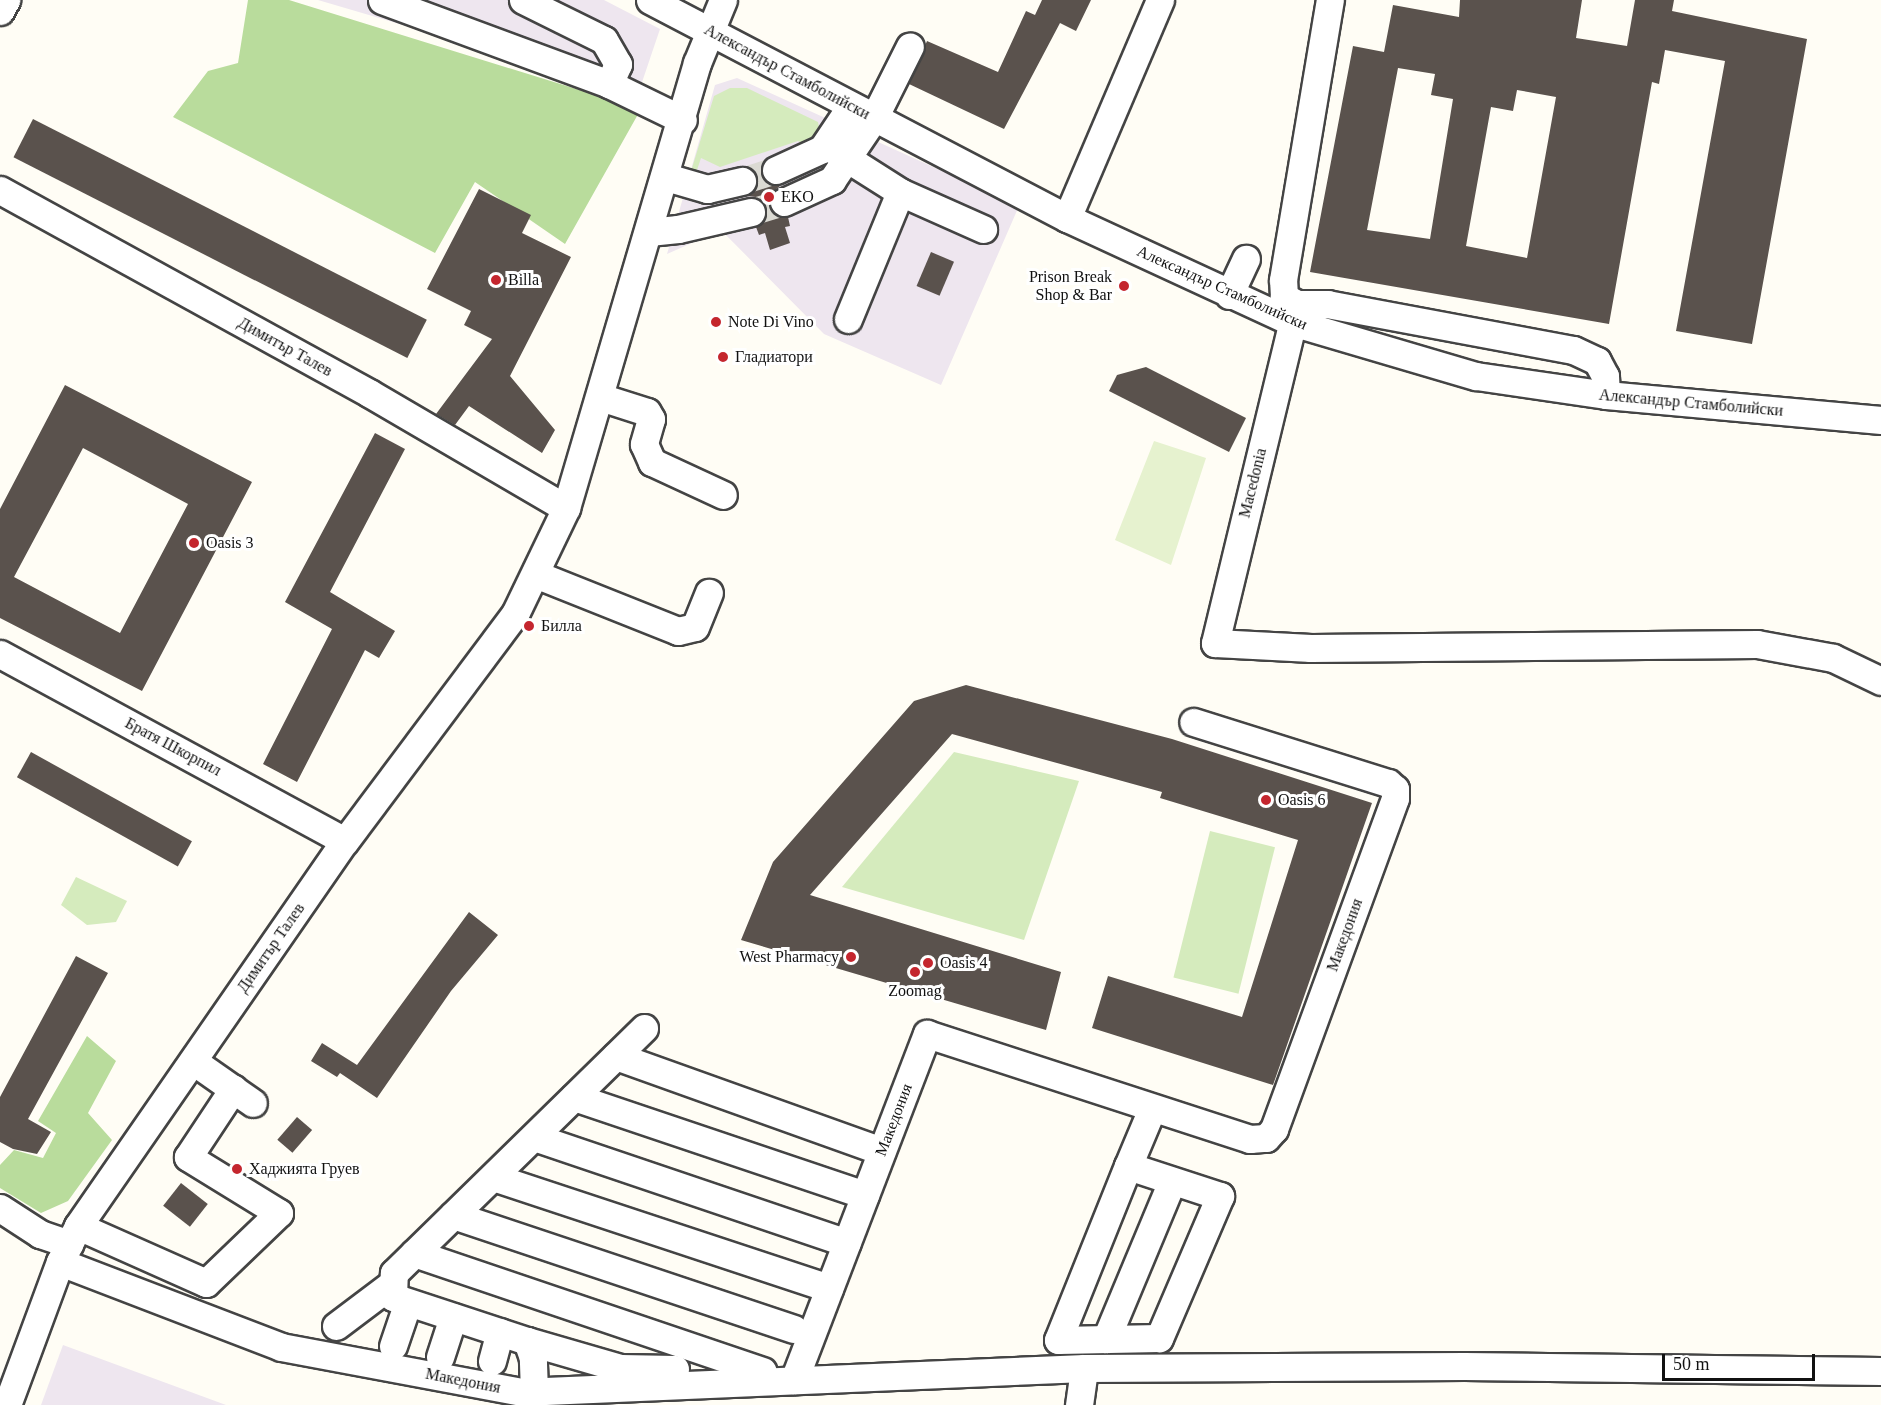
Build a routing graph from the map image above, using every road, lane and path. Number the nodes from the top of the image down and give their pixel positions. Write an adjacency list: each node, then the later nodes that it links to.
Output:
1 (6, 0): 8 (street)
2 (382, 0): 11 (street)
3 (524, 0): 11 (street)
4 (651, 0): 9 (street, Александър Стамболийски)
5 (723, 0): 9 (street, Димитър Талев)
6 (1160, 0): 22 (street)
7 (1330, 0): 27 (street)
8 (0, 11)
9 (709, 32): 12 (street, Александър Стамболийски); 13 (street, Димитър Талев)
10 (910, 46): 12 (street)
11 (609, 84): 13 (street)
12 (862, 112): 14 (street); 22 (street, Александър Стамболийски)
13 (683, 120): 16 (street, Димитър Талев)
14 (836, 153): 15 (street); 19 (street); 20 (street)
15 (776, 170)
16 (666, 177): 17 (street); 24 (street, Димитър Талев)
17 (742, 181)
18 (0, 190): 33 (street, Димитър Талев)
19 (900, 192): 23 (street); 28 (street)
20 (784, 202)
21 (751, 212): 24 (street)
22 (1067, 218): 26 (street, Александър Стамболийски)
23 (983, 229)
24 (649, 232): 30 (street, Димитър Талев)
25 (1246, 259): 26 (street)
26 (1229, 294): 27 (street, Александър Стамболийски)
27 (1294, 313): 29 (street, Александър Стамболийски); 29 (street); 37 (street, Macedonia)
28 (848, 319)
29 (1606, 396): 31 (street, Александър Стамболийски)
30 (600, 397): 32 (street); 33 (street, Димитър Талев)
31 (1881, 420)
32 (723, 495)
33 (567, 508): 34 (street, Димитър Талев)
34 (535, 574): 35 (street); 39 (street, Димитър Талев)
35 (709, 593)
36 (0, 654): 39 (street, Братя Шкорпил)
37 (1881, 681)
38 (1193, 722): 44 (street, Македония)
39 (345, 841): 42 (street, Димитър Талев)
40 (644, 1029): 41 (street)
41 (616, 1056): 43 (street); 46 (street)
42 (193, 1060): 54 (street, Димитър Талев); 54 (street)
43 (574, 1097): 45 (street); 50 (street)
44 (1152, 1109): 46 (street, Македония); 47 (street)
45 (534, 1137): 48 (street); 53 (street)
46 (882, 1151): 50 (street, Македония)
47 (1128, 1166): 49 (street); 62 (street)
48 (493, 1176): 52 (street); 56 (street)
49 (1172, 1181): 62 (street); 62 (street)
50 (865, 1195): 53 (street, Македония)
51 (0, 1208): 54 (street)
52 (453, 1215): 55 (street); 60 (street)
53 (847, 1243): 56 (street, Македония)
54 (69, 1244): 70 (street, Македония); 71 (street, Димитър Талев)
55 (414, 1253): 57 (street); 63 (street)
56 (829, 1288): 69 (street, Македония)
57 (400, 1292): 58 (street); 59 (street); 64 (street)
58 (453, 1317): 61 (street); 65 (street)
59 (336, 1326)
60 (793, 1329)
61 (500, 1332): 63 (street); 66 (street)
62 (1106, 1339)
63 (527, 1341): 70 (street)
64 (393, 1346)
65 (440, 1357)
66 (492, 1361)
67 (1084, 1368): 68 (street); 69 (street); 72 (street)
68 (1881, 1371)
69 (794, 1380): 70 (street, Македония)
70 (534, 1392)
71 (7, 1405)
72 (1079, 1405)

